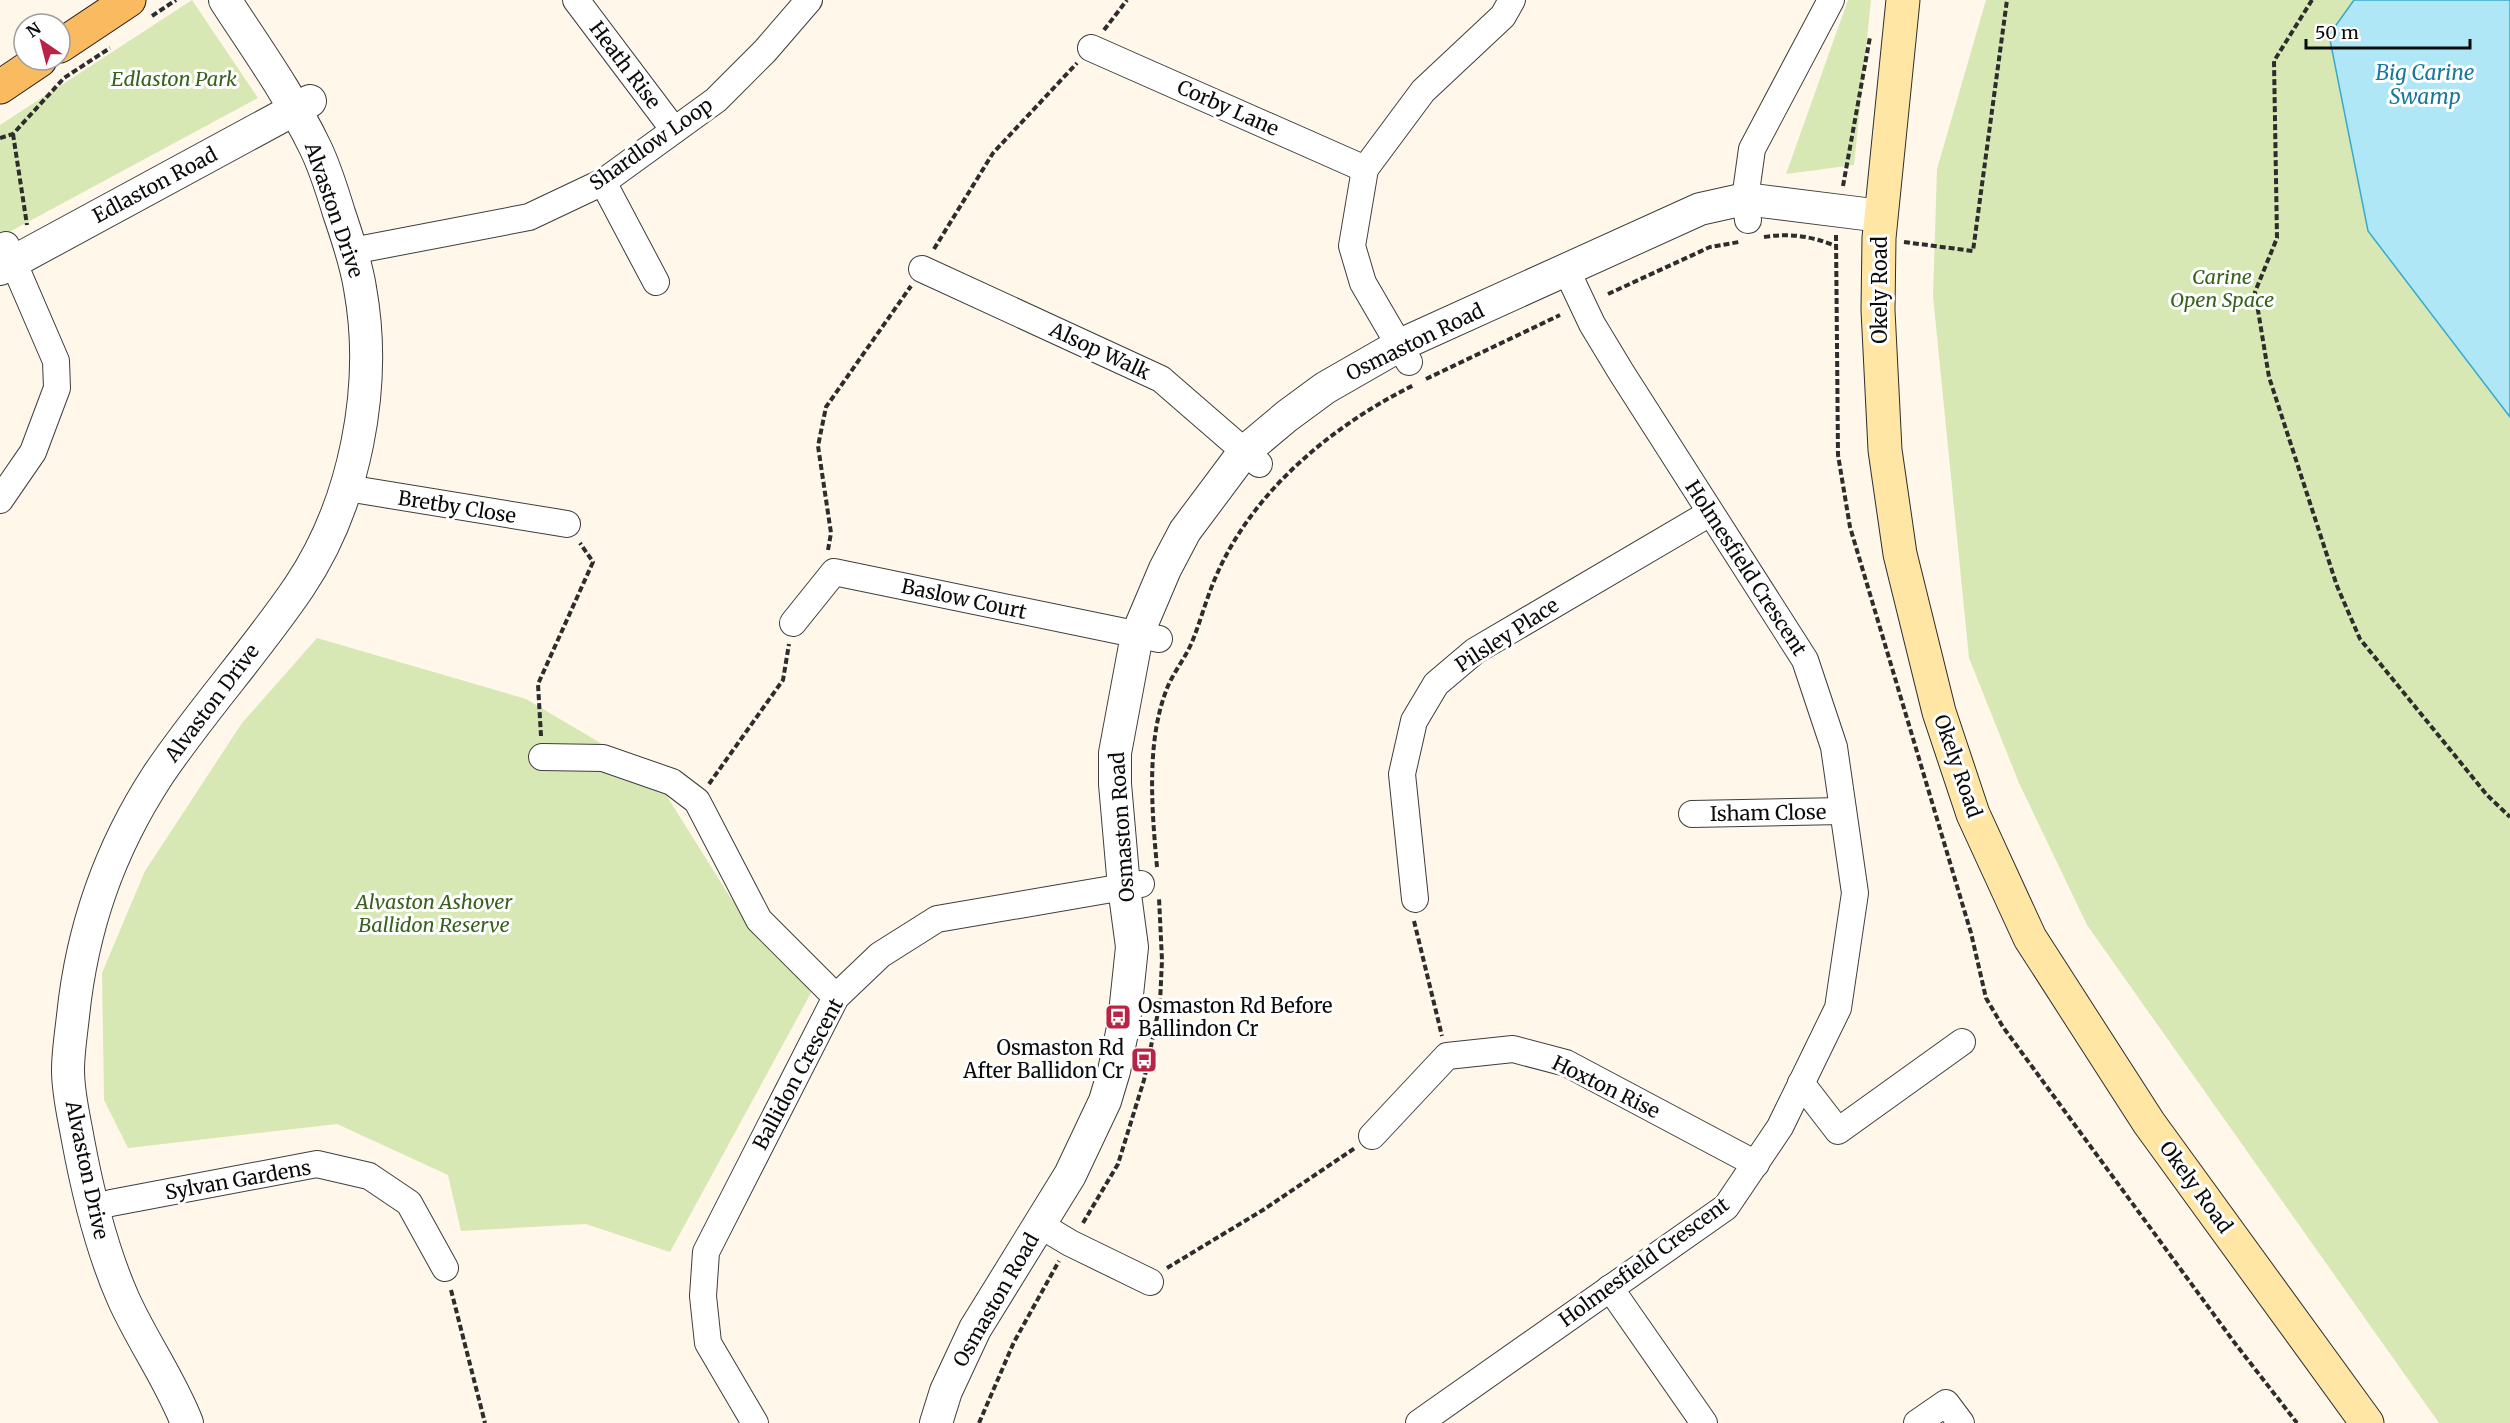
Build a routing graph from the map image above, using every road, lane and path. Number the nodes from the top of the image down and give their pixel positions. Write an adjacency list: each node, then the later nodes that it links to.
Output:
1 (176, 0): 12 (path)
2 (225, 0): 18 (street, Alvaston Drive)
3 (247, 0): 18 (street, Alvaston Drive)
4 (576, 0): 19 (street, Heath Rise)
5 (809, 0): 19 (street, Shardlow Loop)
6 (1127, 0): 15 (path)
7 (1512, 0): 22 (street)
8 (1831, 0): 24 (street)
9 (1903, 0): 25 (main road, Okely Road)
10 (2007, 0): 25 (path)
11 (2312, 0): 47 (path)
12 (139, 10): 13 (main road)
13 (72, 41)
14 (113, 45): 20 (path)
15 (1091, 48): 22 (street, Corby Lane); 29 (path)
16 (22, 72): 17 (main road)
17 (0, 87)
18 (298, 97): 27 (street, Alvaston Drive); 28 (street, Edlaston Road)
19 (674, 130): 23 (street, Shardlow Loop)
20 (13, 134): 21 (path); 28 (path)
21 (0, 138)
22 (1365, 169): 34 (street)
23 (603, 182): 27 (street, Shardlow Loop); 31 (street)
24 (1749, 225): 25 (street, Osmaston Road); 26 (path); 30 (street, Osmaston Road); 32 (path)
25 (1880, 227): 72 (main road, Okely Road)
26 (1836, 246)
27 (360, 250): 36 (street, Alvaston Drive)
28 (10, 251): 37 (street)
29 (922, 269): 35 (street, Alsop Walk); 40 (path)
30 (1571, 278): 34 (street, Osmaston Road); 38 (street, Holmesfield Crescent)
31 (656, 282)
32 (1608, 294)
33 (1560, 315): 48 (path)
34 (1404, 354): 35 (street, Osmaston Road)
35 (1251, 458): 42 (street, Osmaston Road)
36 (356, 491): 39 (street, Bretby Close); 56 (street, Alvaston Drive)
37 (0, 500)
38 (1710, 513): 45 (street, Holmesfield Crescent); 49 (street, Pilsley Place)
39 (567, 524): 43 (path)
40 (834, 572): 41 (street); 42 (street, Baslow Court)
41 (793, 623): 44 (path)
42 (1148, 637): 48 (street, Osmaston Road)
43 (542, 757): 44 (street)
44 (697, 801): 50 (street)
45 (1843, 811): 46 (street, Isham Close); 53 (street, Holmesfield Crescent)
46 (1692, 814)
47 (2510, 817)
48 (1145, 884): 50 (street, Ballidon Crescent); 57 (street, Osmaston Road); 57 (path)
49 (1415, 899): 52 (path)
50 (836, 997): 64 (street, Ballidon Crescent)
51 (1962, 1042): 53 (street)
52 (1447, 1056): 54 (street); 55 (street, Hoxton Rise)
53 (1802, 1083): 55 (street, Holmesfield Crescent)
54 (1372, 1136): 59 (path)
55 (1756, 1164): 60 (street, Holmesfield Crescent)
56 (102, 1206): 58 (street, Sylvan Gardens); 61 (street, Alvaston Drive); 62 (street, Alvaston Drive)
57 (1059, 1236): 59 (street); 65 (street, Osmaston Road); 66 (street, Osmaston Road); 67 (path)
58 (445, 1268): 63 (path)
59 (1150, 1282)
60 (1610, 1288): 68 (street, Holmesfield Crescent); 69 (street)
61 (187, 1423)
62 (207, 1423)
63 (485, 1423)
64 (756, 1423)
65 (936, 1423)
66 (953, 1423)
67 (978, 1423)
68 (1419, 1423)
69 (1704, 1423)
70 (1917, 1423): 71 (street)
71 (1961, 1423)
72 (2367, 1423)

